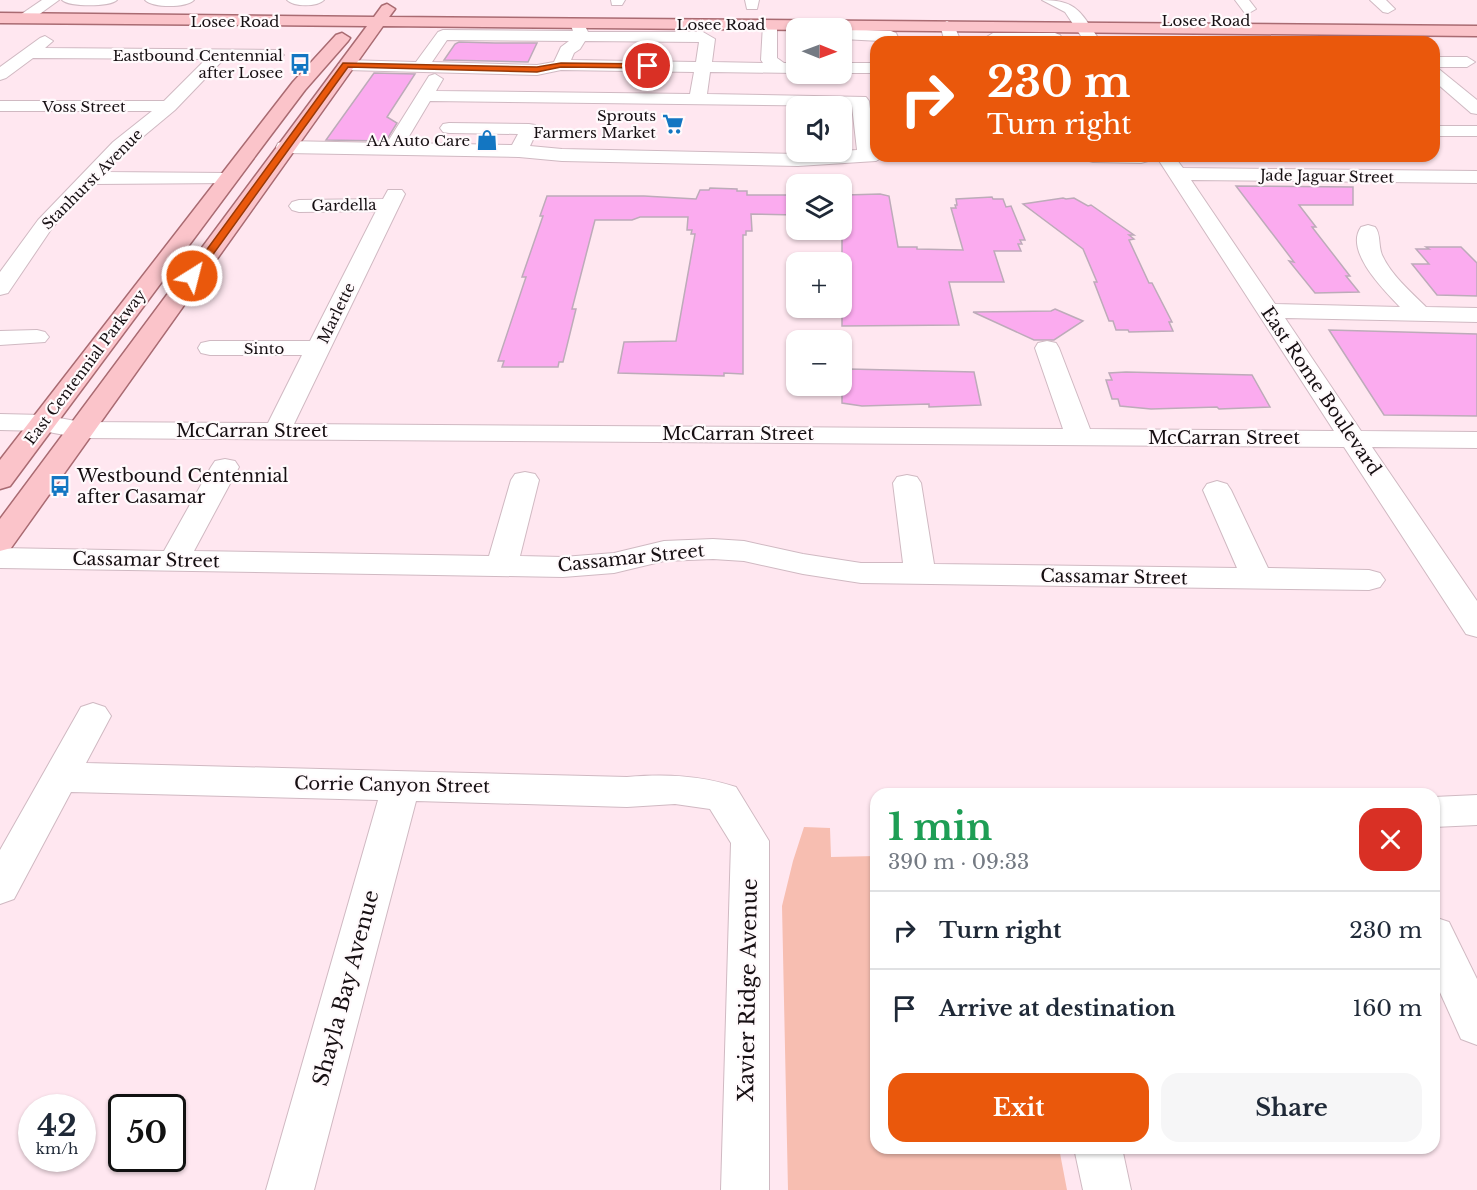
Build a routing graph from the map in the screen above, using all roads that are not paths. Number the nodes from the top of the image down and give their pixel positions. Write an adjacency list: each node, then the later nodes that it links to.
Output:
1 (52, 0): 11 (street)
2 (69, 0): 3 (street)
3 (110, 0)
4 (152, 0): 8 (street)
5 (294, 0): 6 (street)
6 (317, 0)
7 (1049, 0): 15 (street)
8 (194, 5): 10 (main road, Losee Road); 11 (main road, Losee Road)
9 (0, 10): 11 (main road, Losee Road)
10 (373, 12): 11 (main road, Losee Road); 25 (main road, Losee Road); 32 (main road, Losee Road); 39 (main road, East Centennial Parkway); 49 (main road, East Centennial Parkway)
11 (31, 14): 13 (main road, Losee Road)
12 (851, 17): 14 (main road, Losee Road); 15 (main road, Losee Road); 17 (main road)
13 (0, 18)
14 (847, 18)
15 (1081, 23): 19 (main road, Losee Road); 20 (main road, Losee Road); 20 (main road, Losee Road); 31 (street)
16 (721, 24): 17 (main road, Losee Road); 24 (main road); 32 (main road, Losee Road)
17 (770, 24): 22 (main road, Losee Road); 42 (street)
18 (947, 26): 19 (main road, Losee Road); 23 (main road, Losee Road); 29 (street)
19 (965, 26): 30 (street)
20 (1445, 26): 21 (main road, Losee Road)
21 (1477, 26)
22 (786, 29)
23 (852, 29)
24 (786, 30)
25 (786, 31)
26 (59, 33): 33 (street)
27 (852, 35): 28 (street)
28 (891, 36)
29 (951, 36)
30 (969, 36)
31 (1089, 36)
32 (570, 42): 40 (street); 41 (street); 41 (street); 45 (street); 52 (street)
33 (28, 53): 34 (street); 46 (street)
34 (220, 54): 35 (street); 56 (street, Stanhurst Avenue)
35 (276, 55)
36 (1440, 62): 37 (street)
37 (1467, 62)
38 (853, 63): 43 (street)
39 (346, 65): 40 (street); 62 (main road, East Centennial Parkway)
40 (422, 65): 45 (street)
41 (703, 67): 44 (street); 53 (street)
42 (786, 67)
43 (870, 67)
44 (786, 68)
45 (441, 69): 50 (street)
46 (0, 75)
47 (1440, 78): 57 (street)
48 (786, 82): 54 (street)
49 (301, 84): 62 (main road); 73 (main road, East Centennial Parkway)
50 (424, 96): 51 (street); 63 (street)
51 (466, 97): 52 (street); 58 (street)
52 (547, 98): 53 (street)
53 (698, 100): 54 (street)
54 (782, 101): 61 (street)
55 (0, 106): 56 (street, Voss Street)
56 (169, 106): 72 (street, Stanhurst Avenue)
57 (1477, 109)
58 (449, 128): 64 (street); 65 (street)
59 (1440, 131): 60 (street)
60 (1477, 131)
61 (870, 146)
62 (285, 147): 63 (street); 88 (main road, East Centennial Parkway)
63 (393, 148): 64 (street)
64 (438, 148): 65 (street)
65 (519, 151): 66 (street)
66 (870, 155)
67 (1291, 162): 70 (street)
68 (1309, 162): 70 (street)
69 (1172, 165): 70 (street, Jade Jaguar Street); 78 (street, East Rome Boulevard)
70 (1309, 176): 71 (street, Jade Jaguar Street)
71 (1477, 177)
72 (89, 178): 73 (street); 77 (street, Stanhurst Avenue)
73 (227, 178): 87 (main road, East Centennial Parkway)
74 (392, 199): 75 (street, Gardella); 84 (street, Marlette)
75 (299, 206)
76 (1368, 231): 79 (street)
77 (0, 288)
78 (1268, 311): 79 (street); 91 (street, East Rome Boulevard)
79 (1418, 312): 80 (street)
80 (1477, 315)
81 (37, 337): 82 (street)
82 (0, 338)
83 (210, 348): 84 (street, Sinto)
84 (318, 348): 89 (street, Marlette)
85 (1047, 348): 90 (street)
86 (0, 422): 87 (street, McCarran Street)
87 (43, 423): 88 (street, McCarran Street); 94 (main road, East Centennial Parkway)
88 (81, 430): 89 (street, McCarran Street); 98 (main road, East Centennial Parkway)
89 (277, 431): 90 (street, McCarran Street)
90 (1079, 436): 91 (street, McCarran Street)
91 (1353, 438): 92 (street, McCarran Street); 105 (street, East Rome Boulevard)
92 (1477, 440)
93 (225, 467): 100 (street)
94 (0, 480)
95 (525, 480): 101 (street)
96 (907, 483): 102 (street)
97 (1217, 490): 103 (street)
98 (0, 541)
99 (0, 558): 100 (street, Cassamar Street)
100 (173, 561): 101 (street, Cassamar Street)
101 (502, 565): 102 (street, Cassamar Street)
102 (920, 574): 103 (street, Cassamar Street)
103 (1257, 578): 104 (street, Cassamar Street)
104 (1369, 580)
105 (1477, 626)
106 (93, 716): 107 (street)
107 (60, 777): 108 (street, Corrie Canyon Street); 112 (street)
108 (401, 786): 109 (street, Corrie Canyon Street); 116 (street, Shayla Bay Avenue)
109 (723, 798): 117 (street, Xavier Ridge Avenue)
110 (1477, 810): 111 (street)
111 (1440, 812)
112 (0, 887)
113 (1440, 947): 114 (street)
114 (1477, 1024)
115 (1099, 1154): 118 (street)
116 (290, 1190)
117 (745, 1190)
118 (1107, 1190)

